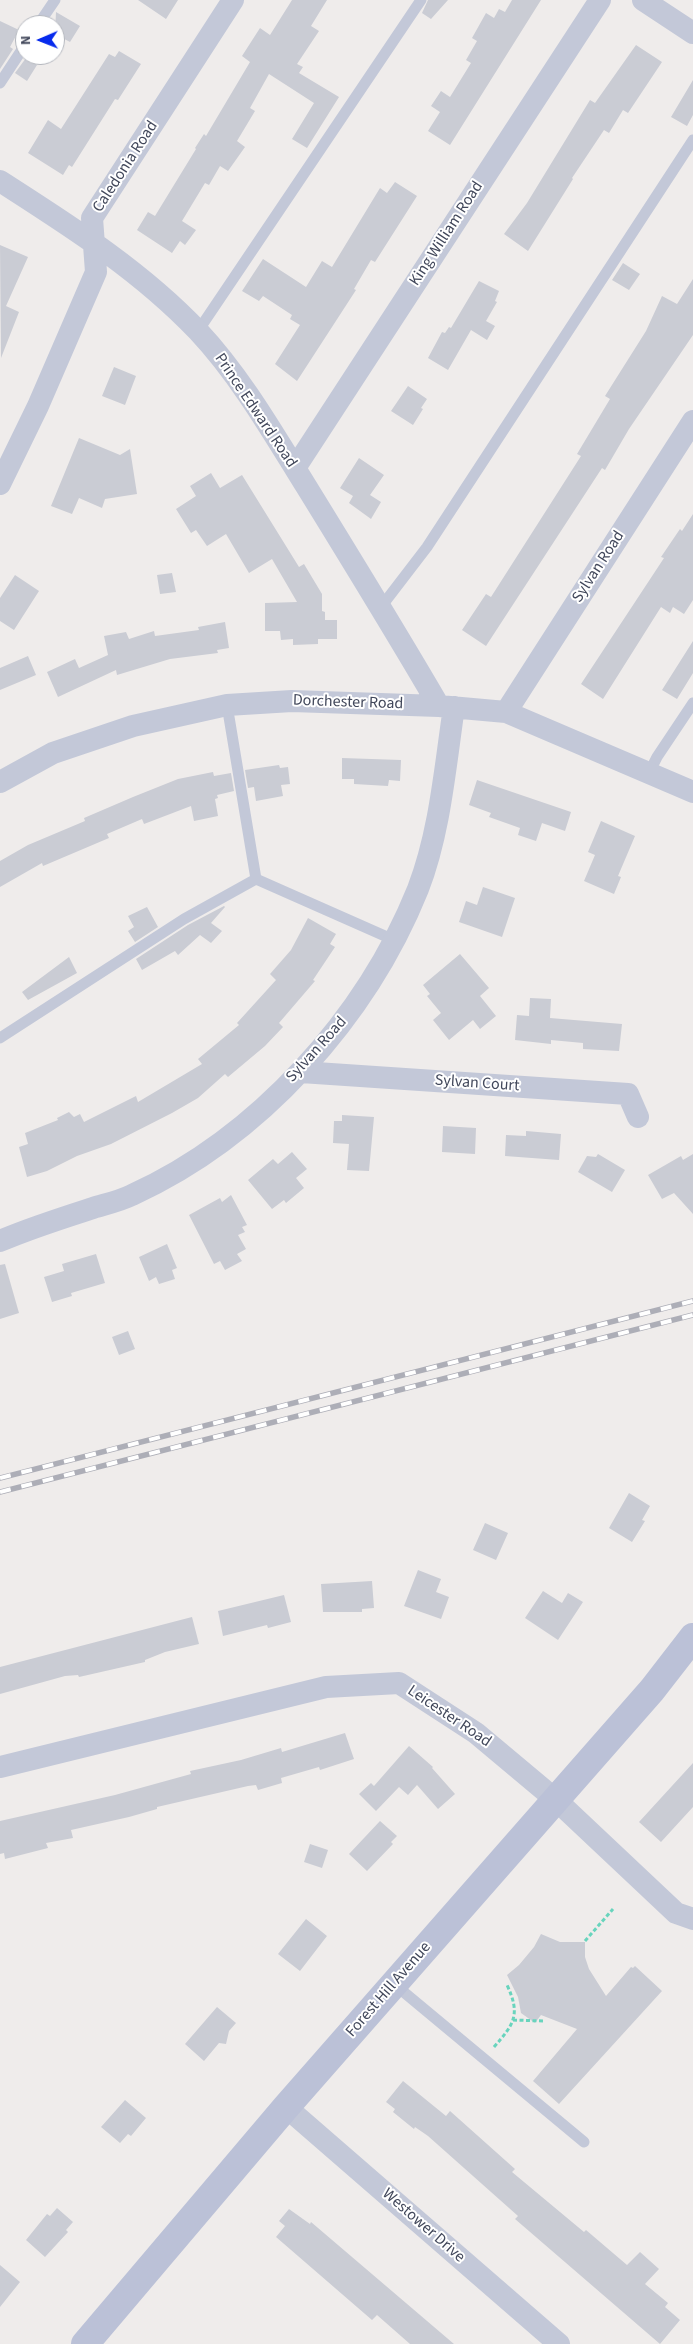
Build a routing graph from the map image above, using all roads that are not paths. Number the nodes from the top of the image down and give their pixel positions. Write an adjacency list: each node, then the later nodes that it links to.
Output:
1 (55, 0): 6 (lane)
2 (233, 0): 12 (street, Caledonia Road)
3 (421, 0): 13 (lane)
4 (600, 0): 15 (street, King William Road)
5 (643, 0): 7 (street)
6 (45, 15)
7 (693, 33)
8 (15, 60): 9 (lane)
9 (0, 83)
10 (693, 140): 17 (lane)
11 (0, 181): 12 (street, Prince Edward Road)
12 (94, 242): 13 (street, Prince Edward Road); 16 (street, Caledonia Road)
13 (198, 331): 15 (street, Prince Edward Road)
14 (693, 422): 21 (street, Sylvan Road)
15 (295, 468): 17 (street, Prince Edward Road)
16 (0, 484)
17 (381, 607): 20 (street, Prince Edward Road)
18 (693, 703): 22 (lane)
19 (227, 705): 20 (street, Dorchester Road); 23 (street, Dorchester Road); 25 (lane)
20 (446, 707): 21 (street, Dorchester Road); 26 (street, Sylvan Road)
21 (506, 712): 22 (street, Dorchester Road)
22 (649, 773): 24 (street, Dorchester Road)
23 (0, 782)
24 (693, 792)
25 (256, 879): 26 (lane); 27 (lane)
26 (394, 940): 28 (street, Sylvan Road)
27 (0, 1038)
28 (301, 1072): 29 (street, Sylvan Court); 30 (street, Sylvan Road)
29 (638, 1117)
30 (0, 1241)
31 (693, 1637): 33 (main road, Forest Hill Avenue)
32 (0, 1767): 33 (street, Leicester Road)
33 (556, 1800): 34 (street, Leicester Road); 35 (main road, Forest Hill Avenue)
34 (693, 1919)
35 (394, 1984): 36 (main road, Forest Hill Avenue); 37 (lane)
36 (286, 2107): 38 (main road, Forest Hill Avenue); 39 (street, Westower Drive)
37 (584, 2142)
38 (85, 2344)
39 (559, 2344)

